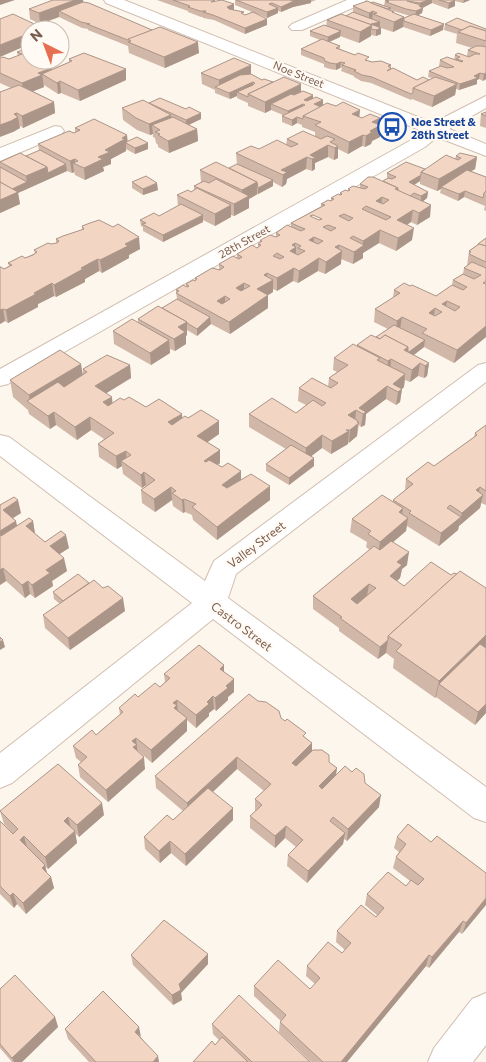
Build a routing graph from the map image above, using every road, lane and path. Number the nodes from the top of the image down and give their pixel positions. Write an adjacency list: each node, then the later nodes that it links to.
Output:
1 (111, 0): 5 (street, Noe Street)
2 (359, 0): 3 (street)
3 (297, 27)
4 (486, 101): 5 (street, 28th Street)
5 (435, 129): 7 (street, Noe Street); 10 (street, 28th Street)
6 (55, 131): 8 (street)
7 (486, 150)
8 (0, 155)
9 (486, 370): 12 (street, Valley Street)
10 (0, 379)
11 (0, 444): 12 (street, Castro Street)
12 (212, 604): 13 (street); 14 (street, Castro Street)
13 (0, 773)
14 (486, 807)
15 (486, 1013): 16 (street)
16 (448, 1062)

